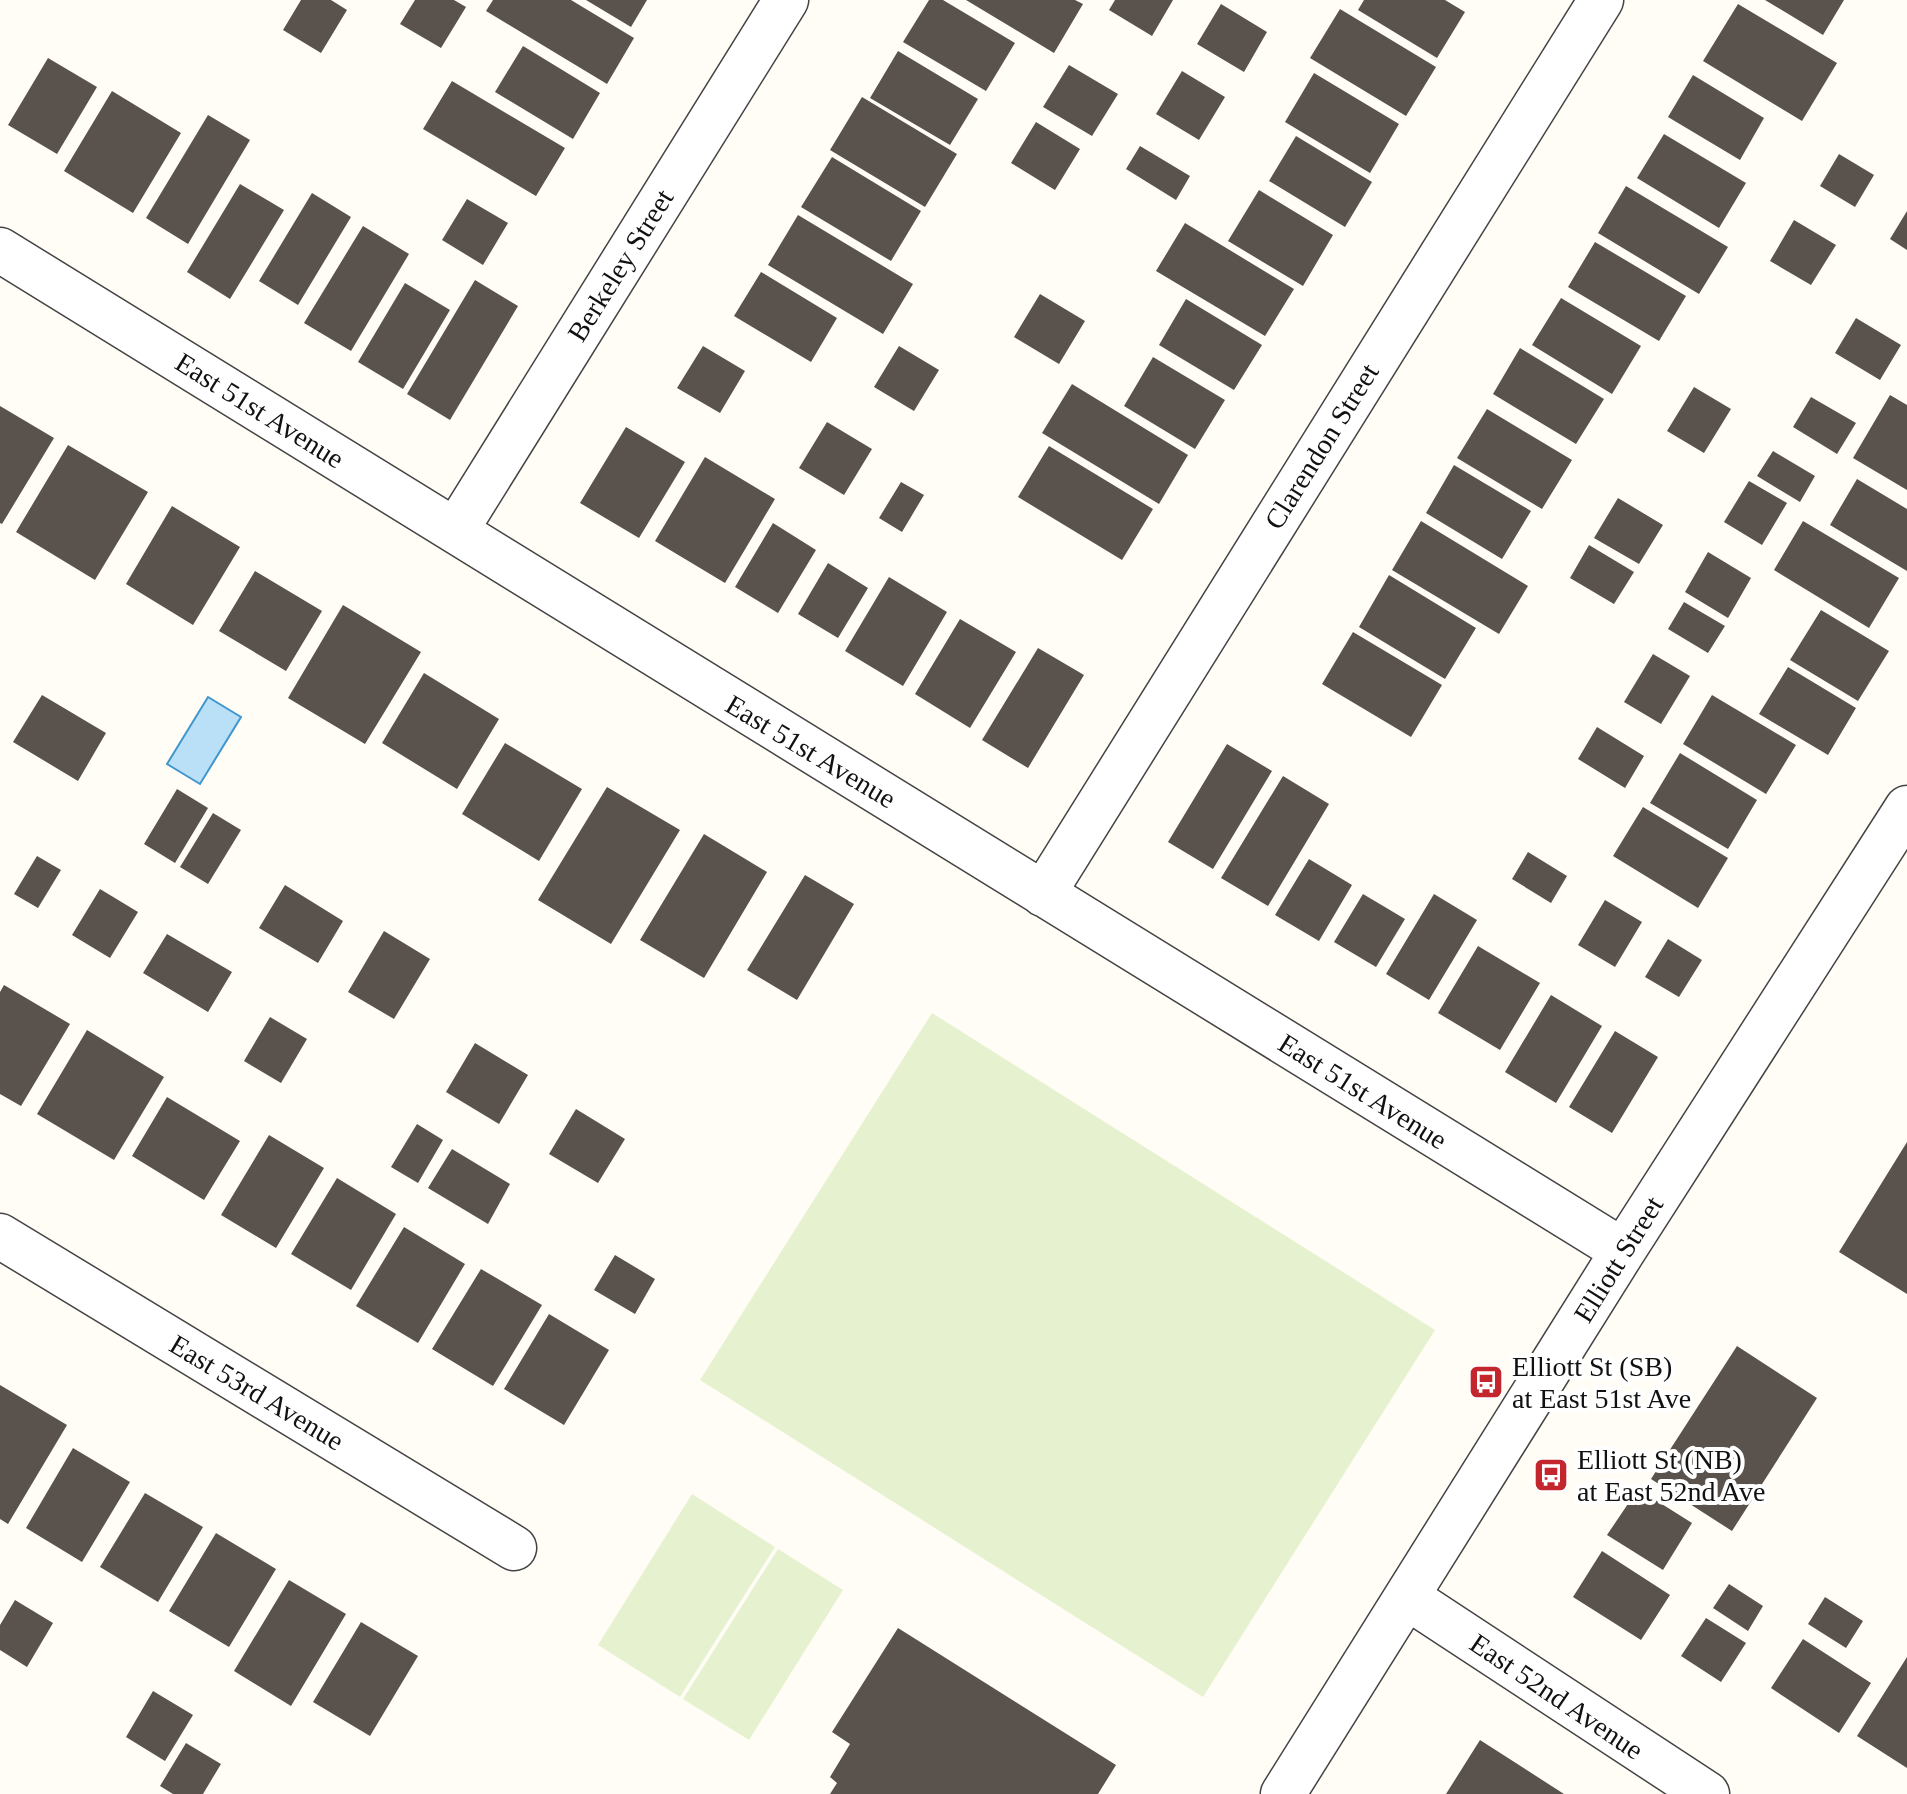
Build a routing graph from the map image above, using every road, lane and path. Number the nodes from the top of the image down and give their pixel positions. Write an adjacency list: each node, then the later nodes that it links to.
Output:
1 (786, 0): 4 (street, Berkeley Street)
2 (1601, 0): 6 (street, Clarendon Street)
3 (0, 250): 4 (street, East 51st Avenue)
4 (456, 530): 6 (street, East 51st Avenue)
5 (1907, 808): 8 (street, Elliott Street)
6 (1043, 894): 8 (street, East 51st Avenue)
7 (0, 1236): 9 (street, East 53rd Avenue)
8 (1623, 1251): 10 (street, Elliott Street)
9 (514, 1548)
10 (1407, 1597): 11 (street, Elliott Street); 12 (street, East 52nd Avenue)
11 (1283, 1794)
12 (1707, 1794)

